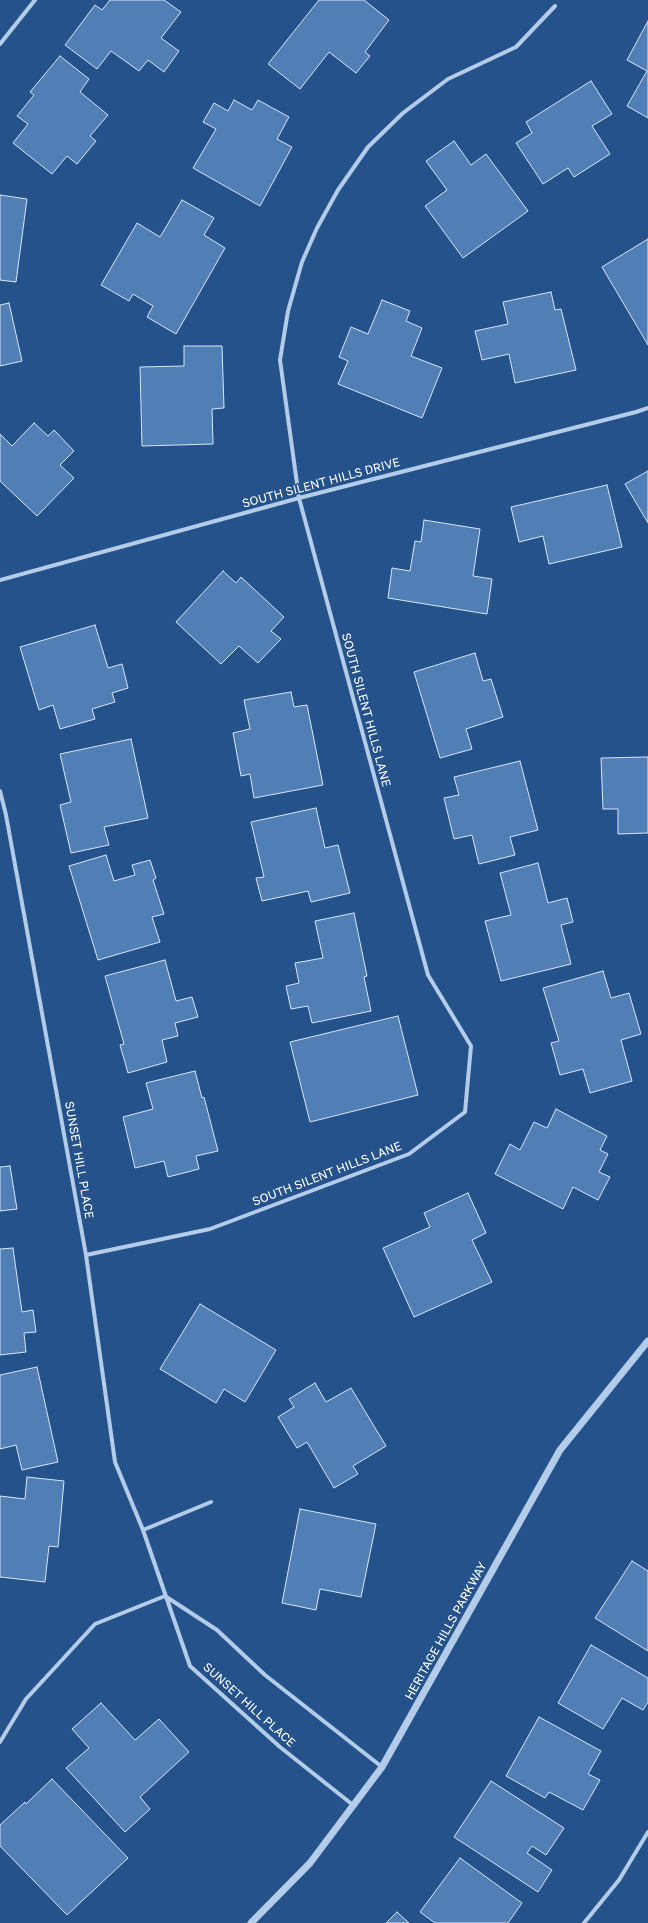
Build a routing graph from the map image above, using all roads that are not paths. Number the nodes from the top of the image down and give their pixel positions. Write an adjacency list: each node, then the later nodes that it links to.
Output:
1 (35, 0): 3 (street)
2 (555, 6): 5 (street, SOUTH SILENT HILLS LANE)
3 (0, 44)
4 (648, 408): 5 (street, SOUTH SILENT HILLS DRIVE)
5 (299, 498): 6 (street, SOUTH SILENT HILLS DRIVE); 10 (street, SOUTH SILENT HILLS LANE)
6 (0, 580)
7 (0, 791): 8 (street, SUNSET HILL PLACE)
8 (6, 815): 9 (street); 10 (street, SUNSET HILL PLACE)
9 (0, 816)
10 (86, 1255): 13 (street, SUNSET HILL PLACE)
11 (648, 1341): 16 (street, HERITAGE HILLS PARKWAY)
12 (211, 1502): 13 (street)
13 (143, 1530): 14 (street, SUNSET HILL PLACE)
14 (165, 1596): 15 (street); 16 (street); 17 (street, SUNSET HILL PLACE)
15 (0, 1742)
16 (382, 1767): 17 (street, HERITAGE HILLS PARKWAY)
17 (353, 1805): 19 (street, HERITAGE HILLS PARKWAY)
18 (648, 1832): 20 (street)
19 (251, 1923)
20 (584, 1923)

